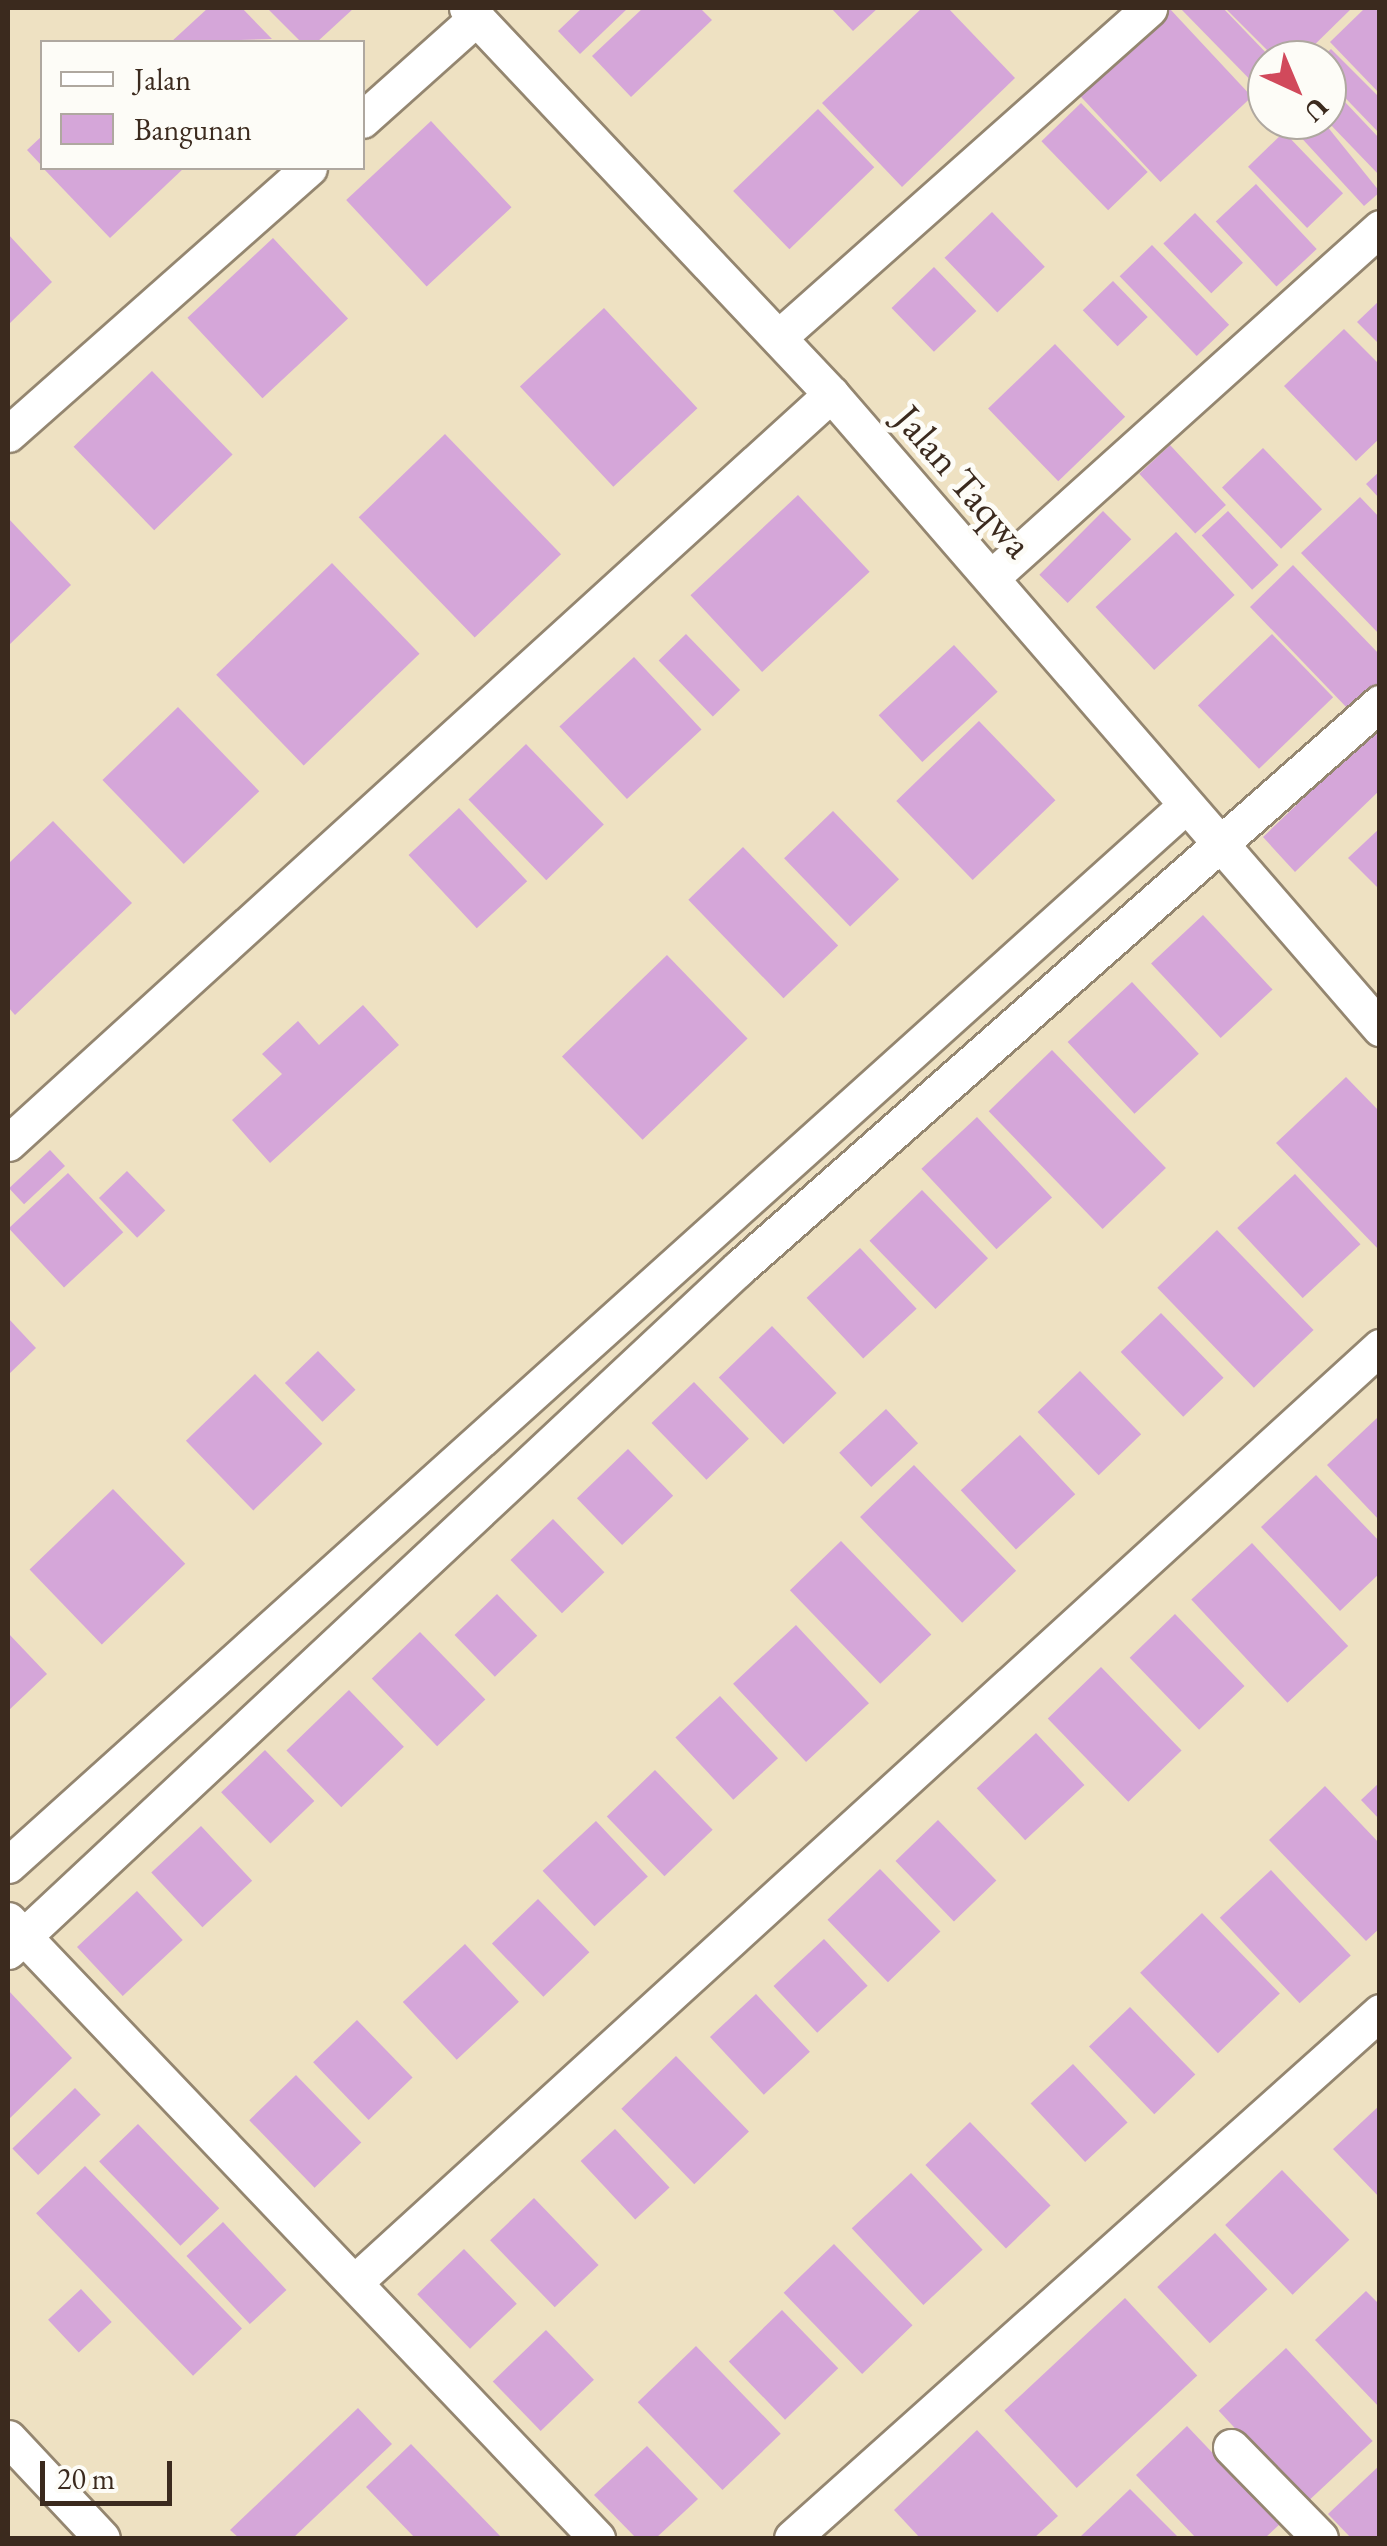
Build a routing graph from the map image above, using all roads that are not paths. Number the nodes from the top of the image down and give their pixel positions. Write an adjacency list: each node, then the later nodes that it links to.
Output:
1 (1149, 8): 6 (street)
2 (472, 12): 3 (street); 6 (street, Jalan Taqwa)
3 (365, 117)
4 (307, 170): 8 (street)
5 (1380, 228): 9 (street)
6 (779, 337): 7 (street, Jalan Taqwa)
7 (831, 394): 9 (street, Jalan Taqwa); 14 (street)
8 (8, 434)
9 (992, 578): 11 (street, Jalan Taqwa)
10 (1380, 703): 12 (street)
11 (1185, 806): 12 (street, Jalan Taqwa); 15 (street)
12 (1222, 848): 13 (street, Jalan Taqwa); 16 (street)
13 (1380, 1028)
14 (8, 1143)
15 (706, 1235): 16 (street); 18 (street)
16 (740, 1267): 19 (street)
17 (1380, 1347): 23 (street)
18 (463, 1458): 19 (street); 20 (street)
19 (494, 1496): 21 (street)
20 (8, 1865)
21 (13, 1936): 23 (street)
22 (1380, 2012): 28 (street)
23 (357, 2280): 27 (street)
24 (8, 2438): 26 (street)
25 (1230, 2447): 29 (street)
26 (102, 2538)
27 (597, 2538)
28 (792, 2538)
29 (1320, 2538)

